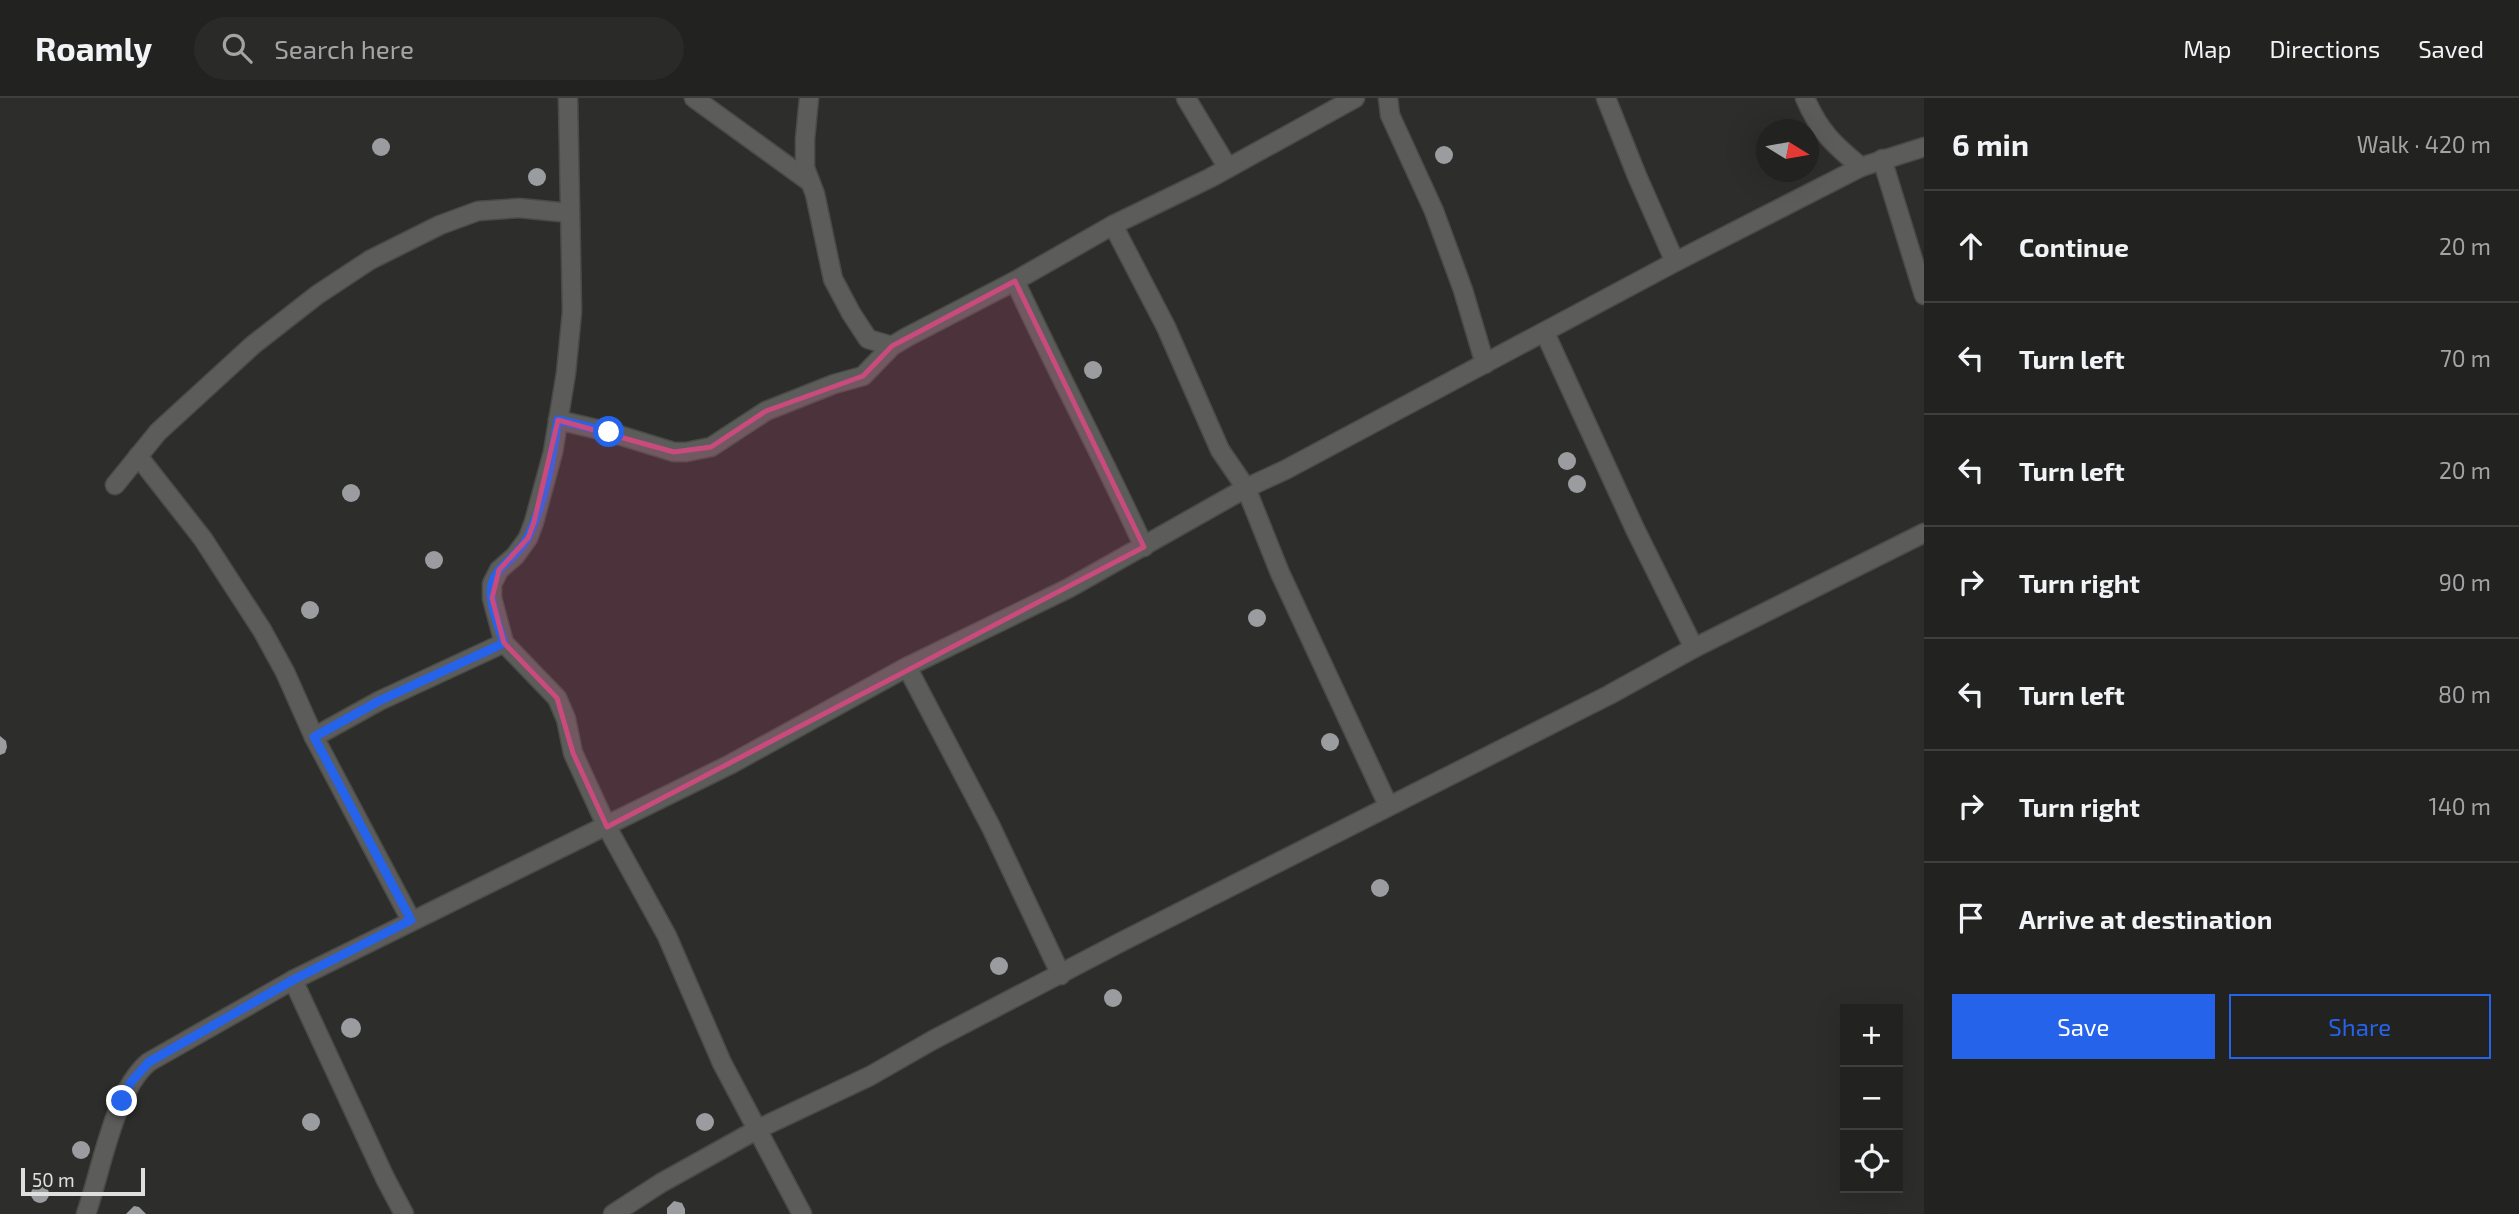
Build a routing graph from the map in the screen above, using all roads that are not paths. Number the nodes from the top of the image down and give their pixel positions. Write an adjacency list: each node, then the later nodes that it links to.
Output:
1 (568, 98): 14 (street)
2 (694, 98): 13 (street)
3 (809, 98): 13 (street)
4 (1186, 98): 12 (street)
5 (1355, 98): 12 (street)
6 (1388, 98): 21 (street)
7 (1606, 98): 16 (street)
8 (1805, 98): 11 (street)
9 (1924, 147): 10 (street)
10 (1882, 159): 11 (street); 18 (street)
11 (1861, 167): 16 (street)
12 (1228, 168): 15 (street)
13 (811, 182): 20 (street)
14 (570, 213): 22 (street); 23 (street)
15 (1113, 225): 17 (street); 25 (street)
16 (1675, 262): 19 (street)
17 (1015, 281): 20 (street); 27 (street)
18 (1924, 295)
19 (1545, 333): 21 (street); 29 (street)
20 (892, 346): 22 (street)
21 (1485, 365): 25 (street)
22 (558, 420): 28 (street)
23 (138, 456): 24 (street); 31 (street)
24 (114, 485)
25 (1246, 488): 27 (street); 32 (street)
26 (1924, 533): 29 (street)
27 (1144, 547): 30 (street)
28 (504, 643): 31 (street); 33 (street)
29 (1693, 648): 32 (street)
30 (907, 667): 33 (street); 35 (street)
31 (314, 737): 34 (street)
32 (1388, 806): 35 (street)
33 (607, 827): 34 (street); 37 (street)
34 (411, 920): 36 (street)
35 (1061, 975): 37 (street)
36 (293, 980): 38 (street); 39 (street)
37 (758, 1129): 40 (street); 41 (street)
38 (86, 1214)
39 (404, 1214)
40 (613, 1214)
41 (802, 1214)

